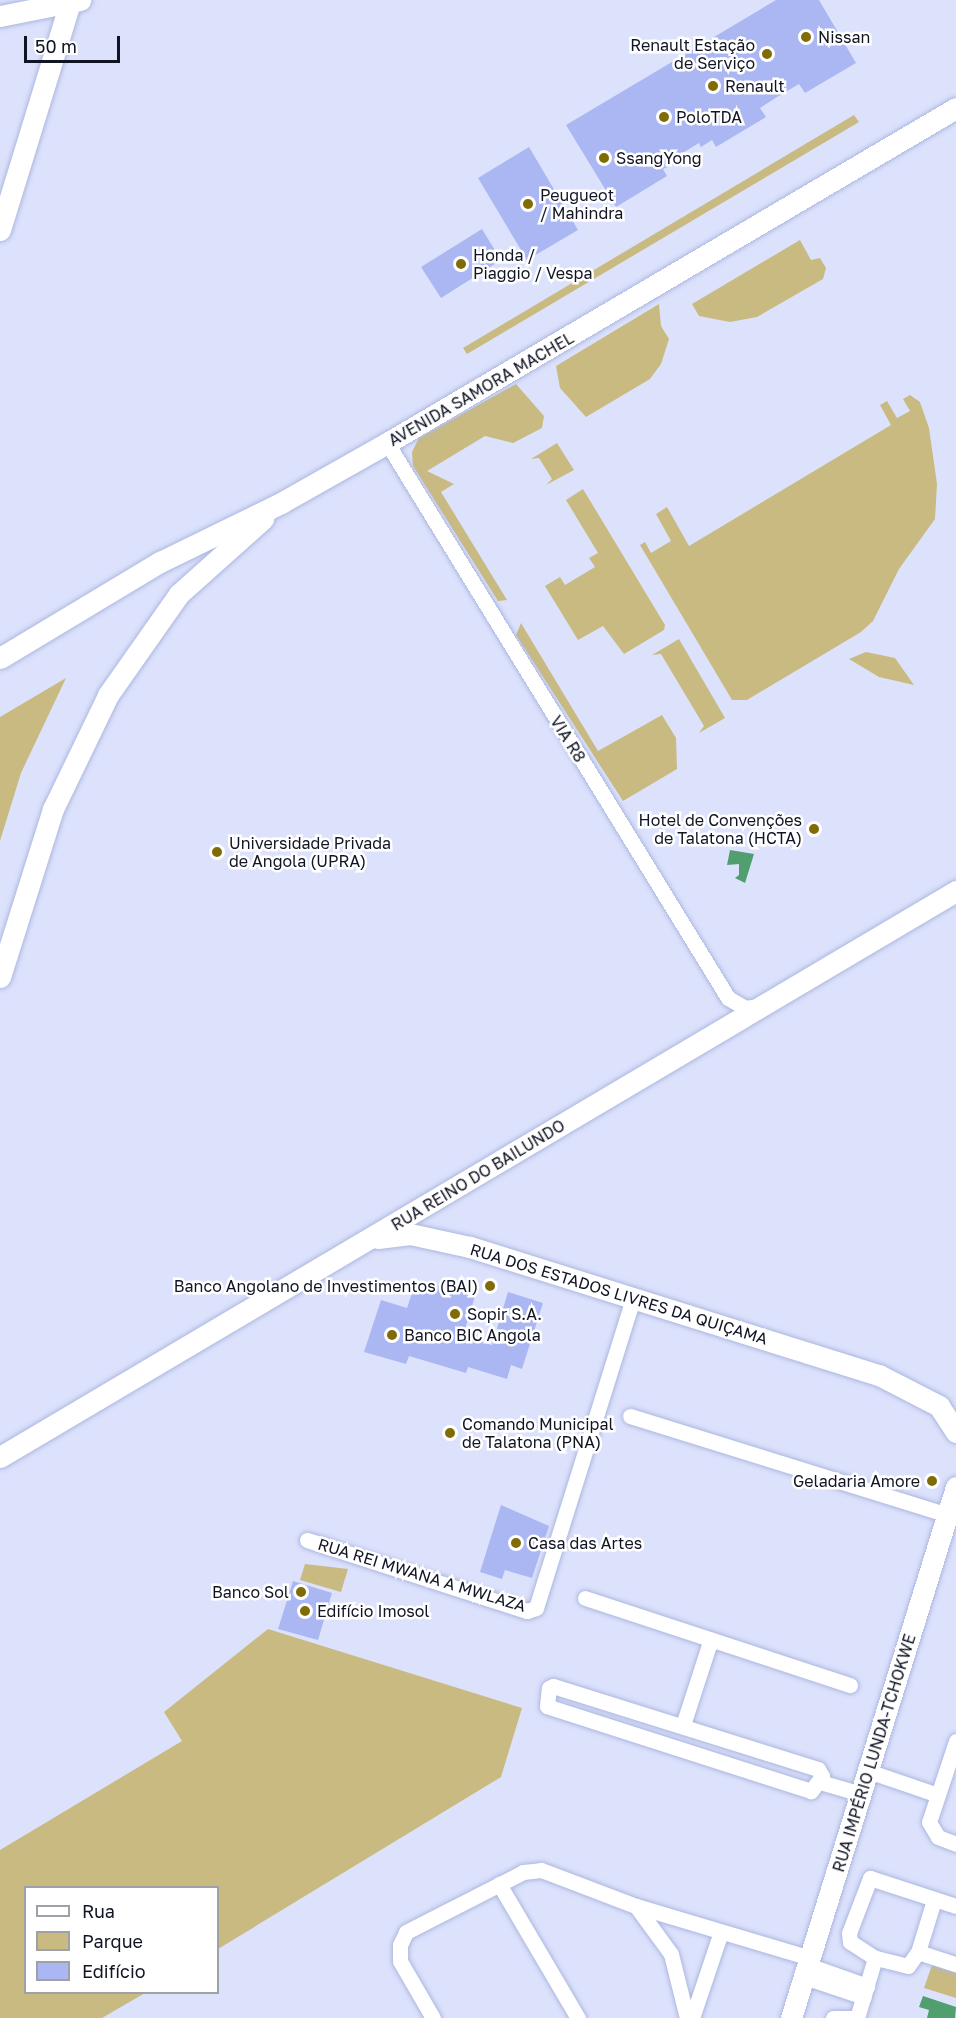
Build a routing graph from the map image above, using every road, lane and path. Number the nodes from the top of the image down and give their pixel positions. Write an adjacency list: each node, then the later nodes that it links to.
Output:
1 (75, 1): 2 (main road); 6 (main road)
2 (0, 16)
3 (956, 108): 5 (main road, AVENIDA SAMORA MACHEL)
4 (956, 119): 5 (main road)
5 (903, 141): 7 (main road, AVENIDA SAMORA MACHEL)
6 (0, 230)
7 (387, 443): 8 (main road, AVENIDA SAMORA MACHEL); 12 (street, VIA R8)
8 (281, 503): 9 (main road, AVENIDA SAMORA MACHEL); 11 (main road)
9 (0, 658)
10 (956, 891): 12 (main road, RUA REINO DO BAILUNDO)
11 (0, 977)
12 (767, 1004): 13 (main road, RUA REINO DO BAILUNDO)
13 (358, 1246): 14 (main road, RUA DOS ESTADOS LIVRES DA QUIÇAMA); 19 (main road, RUA REINO DO BAILUNDO)
14 (633, 1298): 15 (main road, RUA DOS ESTADOS LIVRES DA QUIÇAMA); 22 (street, RUA REI MWANA A MWLAZA)
15 (879, 1375): 16 (main road, RUA DOS ESTADOS LIVRES DA QUIÇAMA); 18 (main road, RUA DOS ESTADOS LIVRES DA QUIÇAMA)
16 (956, 1397)
17 (630, 1416): 21 (street)
18 (956, 1432)
19 (0, 1457)
20 (955, 1486): 21 (main road, RUA IMPÉRIO LUNDA-TCHOKWE)
21 (947, 1515): 28 (main road, RUA IMPÉRIO LUNDA-TCHOKWE)
22 (307, 1540)
23 (585, 1598): 24 (street)
24 (711, 1639): 25 (street); 26 (street)
25 (850, 1685)
26 (683, 1725): 29 (street); 29 (street)
27 (956, 1741): 31 (street)
28 (868, 1771): 30 (main road, RUA IMPÉRIO LUNDA-TCHOKWE); 31 (street)
29 (820, 1782): 30 (street)
30 (861, 1794): 41 (main road, RUA IMPÉRIO LUNDA-TCHOKWE)
31 (935, 1794): 32 (street)
32 (956, 1844)
33 (499, 1884): 35 (street); 43 (street); 44 (street)
34 (933, 1900): 36 (street); 38 (street); 39 (street)
35 (636, 1906): 37 (street); 45 (street)
36 (956, 1906)
37 (721, 1932): 41 (street); 46 (street)
38 (918, 1952): 39 (street); 40 (street)
39 (875, 1958): 42 (street)
40 (956, 1964)
41 (807, 1967): 42 (street); 47 (main road, RUA IMPÉRIO LUNDA-TCHOKWE)
42 (865, 1991): 50 (street)
43 (433, 2018)
44 (578, 2018)
45 (687, 2018)
46 (692, 2018)
47 (791, 2018)
48 (833, 2018): 49 (street)
49 (852, 2018)
50 (857, 2018)

